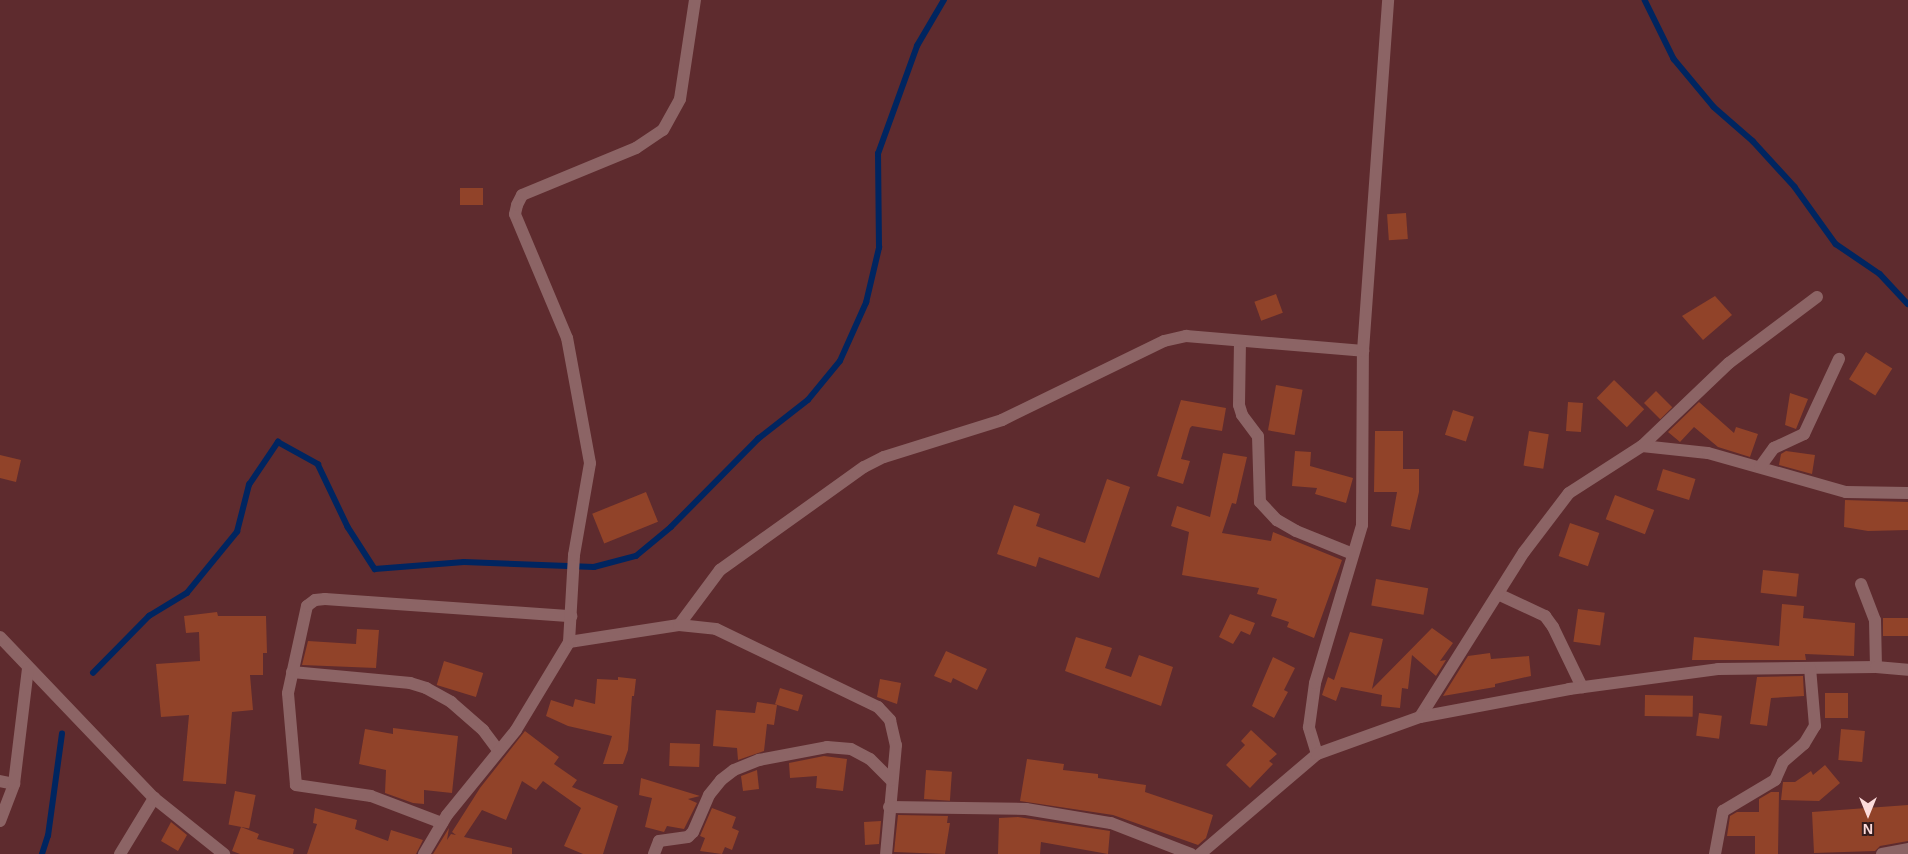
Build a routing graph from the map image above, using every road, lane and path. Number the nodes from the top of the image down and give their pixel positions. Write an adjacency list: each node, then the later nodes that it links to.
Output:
1 (695, 0): 13 (street)
2 (1388, 0): 5 (street)
3 (1817, 297): 7 (street)
4 (1240, 340): 5 (street); 10 (street); 14 (street)
5 (1363, 350): 10 (street)
6 (1839, 359): 8 (street)
7 (1642, 446): 8 (street); 12 (street)
8 (1760, 467): 9 (street)
9 (1908, 493)
10 (1353, 554): 25 (street)
11 (1861, 584): 17 (street)
12 (1500, 595): 22 (street); 23 (street)
13 (571, 616): 16 (street); 21 (street)
14 (679, 625): 16 (street); 26 (street)
15 (0, 637): 18 (street)
16 (569, 642): 24 (street)
17 (1876, 667): 19 (street); 20 (street)
18 (28, 668): 28 (street); 29 (street)
19 (1810, 668): 22 (street); 41 (street)
20 (1908, 670)
21 (292, 672): 24 (street); 32 (street)
22 (1582, 687): 23 (street)
23 (1420, 717): 25 (street)
24 (499, 751): 32 (street)
25 (1317, 754): 40 (street)
26 (891, 780): 30 (street); 37 (street)
27 (0, 781): 28 (street)
28 (14, 784): 31 (street)
29 (154, 798): 34 (street); 35 (street)
30 (889, 807): 38 (street); 39 (street)
31 (0, 821)
32 (442, 823): 36 (street)
33 (1908, 849): 42 (street)
34 (120, 854)
35 (224, 854)
36 (424, 854)
37 (654, 854)
38 (886, 854)
39 (1191, 854)
40 (1200, 854)
41 (1715, 854)
42 (1882, 854)

